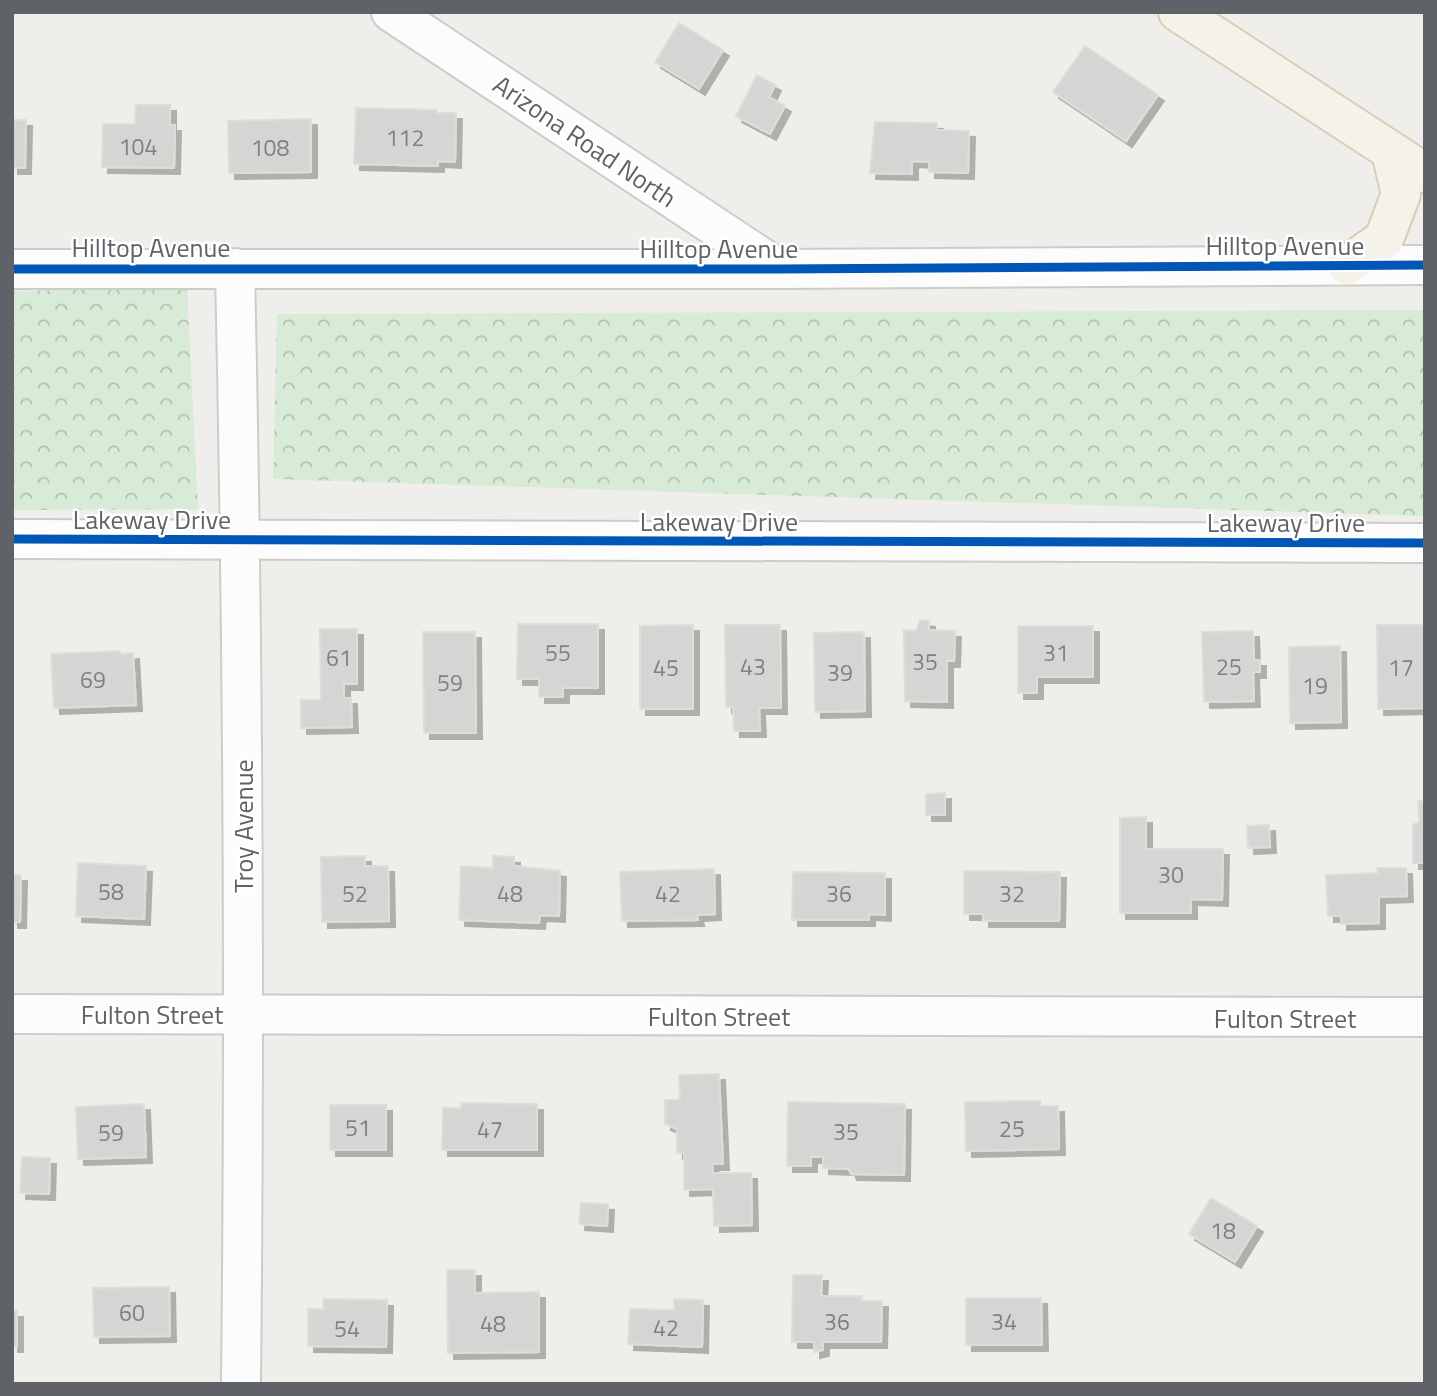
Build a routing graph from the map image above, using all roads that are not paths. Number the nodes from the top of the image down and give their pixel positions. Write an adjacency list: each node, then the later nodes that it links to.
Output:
1 (391, 12): 9 (street, Arizona Road North)
2 (1178, 12): 3 (main road)
3 (1391, 152): 4 (main road); 5 (main road)
4 (1425, 173)
5 (1348, 265): 6 (street, Hilltop Avenue); 9 (street, Hilltop Avenue)
6 (1425, 265)
7 (235, 268): 8 (street, Hilltop Avenue); 9 (street, Hilltop Avenue); 11 (street, Troy Avenue)
8 (12, 269)
9 (779, 269)
10 (12, 539): 11 (street, Lakeway Drive)
11 (241, 541): 12 (street, Lakeway Drive); 14 (street, Troy Avenue)
12 (1425, 543)
13 (12, 1014): 14 (street, Fulton Street)
14 (245, 1014): 15 (street, Fulton Street); 16 (street, Troy Avenue)
15 (1425, 1017)
16 (242, 1384)

